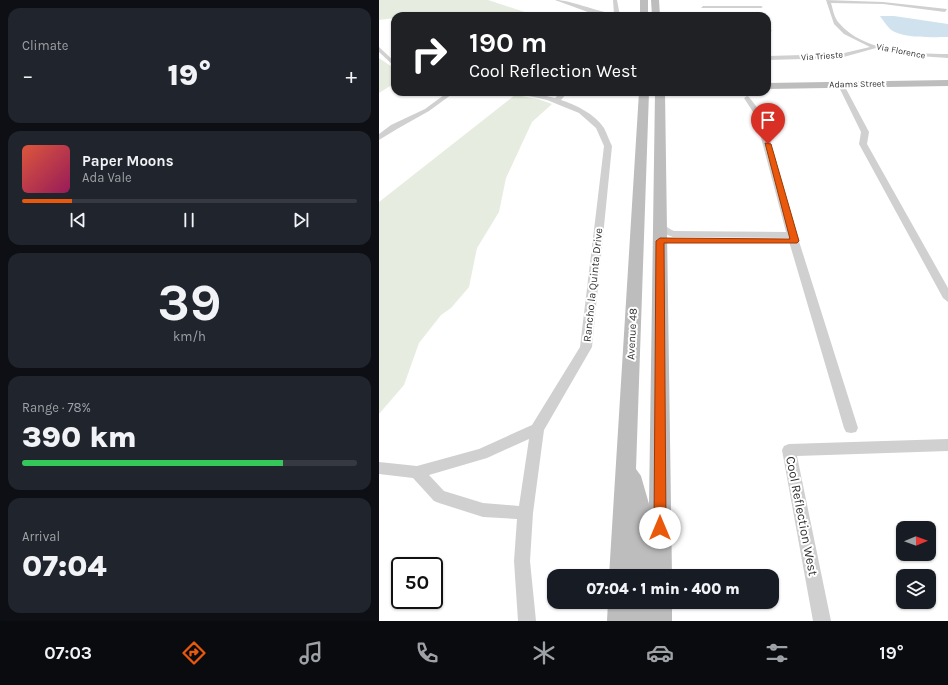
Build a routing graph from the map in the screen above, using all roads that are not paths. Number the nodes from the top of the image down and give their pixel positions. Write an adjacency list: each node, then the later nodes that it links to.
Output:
1 (557, 0): 8 (street)
2 (578, 0): 8 (street)
3 (615, 0): 12 (street)
4 (644, 0): 13 (main road)
5 (655, 0): 14 (main road)
6 (700, 0): 9 (street)
7 (828, 1): 10 (street); 15 (street, Via Florence)
8 (566, 3): 11 (street)
9 (761, 7)
10 (945, 10)
11 (593, 12)
12 (616, 12)
13 (644, 12)
14 (656, 12)
15 (875, 47): 17 (street, Via Florence); 18 (street, Via Trieste)
16 (379, 49): 19 (street)
17 (948, 56)
18 (771, 58)
19 (391, 61)
20 (948, 77): 21 (main road, Adams Street)
21 (888, 78): 22 (main road, Adams Street); 24 (main road)
22 (771, 80)
23 (948, 83): 24 (main road, Adams Street)
24 (841, 84): 25 (main road, Adams Street); 35 (street)
25 (771, 86)
26 (446, 96): 31 (street)
27 (550, 96): 37 (street, Rancho la Quinta Drive)
28 (643, 96): 32 (main road, Avenue 48)
29 (660, 96): 33 (main road)
30 (747, 98): 34 (street)
31 (379, 138)
32 (640, 172): 33 (main road); 39 (main road, Avenue 48)
33 (660, 234): 34 (street); 34 (street); 45 (main road)
34 (793, 238): 36 (street)
35 (948, 298)
36 (851, 428)
37 (537, 429): 41 (street); 42 (street, Rancho la Quinta Drive)
38 (948, 445): 53 (street, Cool Reflection West)
39 (627, 459): 43 (main road, Avenue 48); 44 (main road)
40 (379, 468): 41 (street)
41 (417, 472): 42 (street)
42 (525, 513): 49 (street, Rancho la Quinta Drive)
43 (621, 569)
44 (638, 569)
45 (660, 569)
46 (620, 609): 50 (main road)
47 (638, 609): 51 (main road)
48 (660, 609): 52 (main road)
49 (527, 621)
50 (619, 621)
51 (637, 621)
52 (660, 621)
53 (822, 621)

